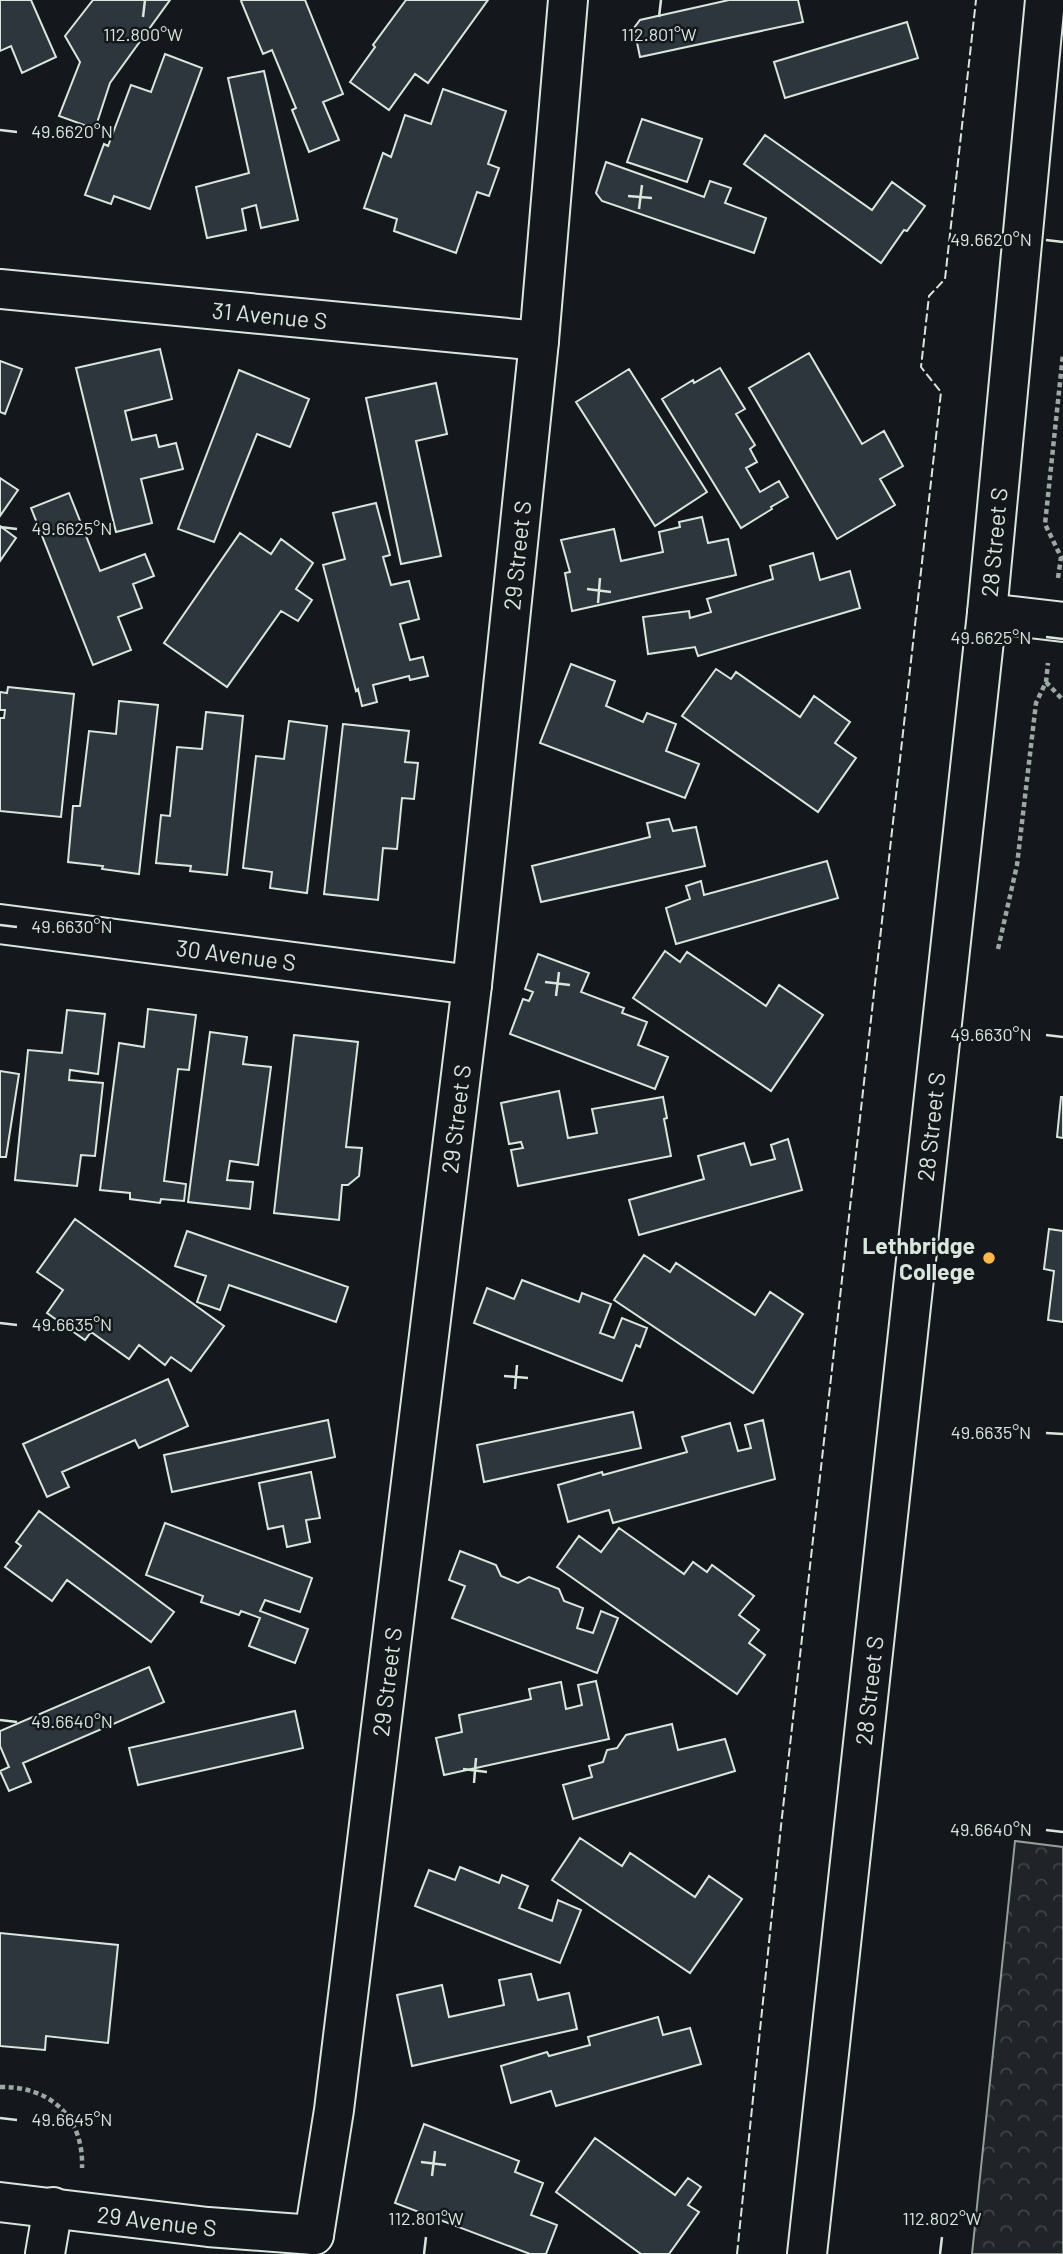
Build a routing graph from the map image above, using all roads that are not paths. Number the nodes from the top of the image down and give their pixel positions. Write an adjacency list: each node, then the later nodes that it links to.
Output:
1 (568, 0): 4 (street, 29 Street S)
2 (1045, 0): 5 (street, 28 Street S)
3 (0, 289): 4 (street, 31 Avenue S)
4 (539, 341): 8 (street, 29 Street S)
5 (987, 613): 6 (street); 13 (street, 28 Street S)
6 (1063, 622)
7 (0, 924): 8 (street, 30 Avenue S)
8 (472, 985): 11 (street, 29 Street S)
9 (0, 2202): 10 (street, 29 Avenue S)
10 (66, 2209): 11 (street, 29 Avenue S); 12 (street)
11 (325, 2244)
12 (45, 2254)
13 (807, 2254)

